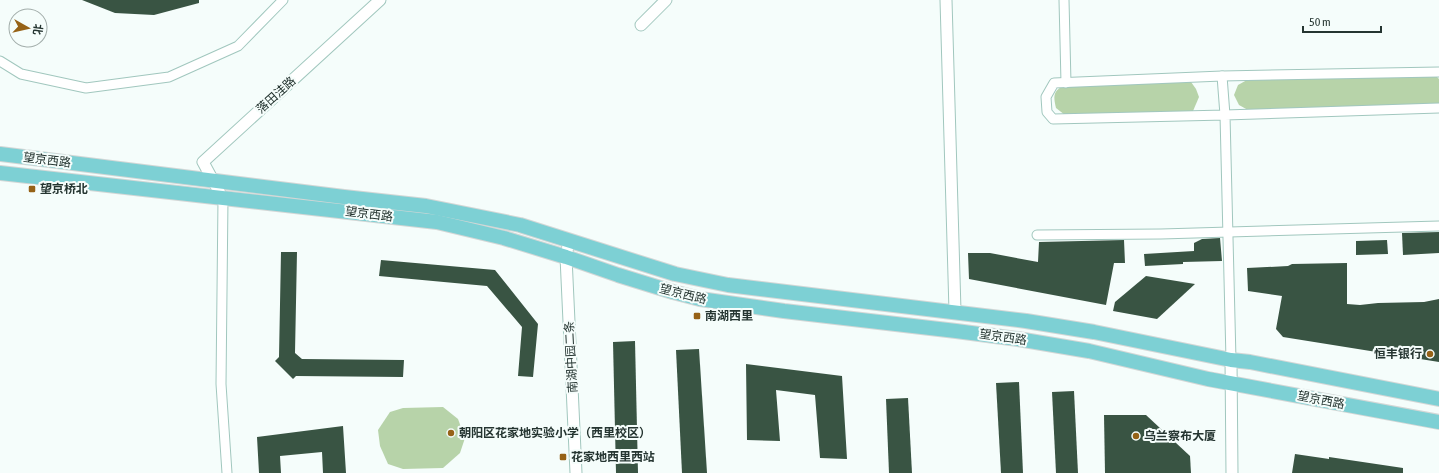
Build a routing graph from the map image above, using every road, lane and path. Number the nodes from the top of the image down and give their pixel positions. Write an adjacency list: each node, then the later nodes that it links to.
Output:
1 (282, 0): 7 (street)
2 (380, 0): 15 (street, 落田洼路)
3 (666, 0): 6 (street)
4 (946, 0): 22 (street)
5 (1064, 0): 10 (street)
6 (641, 25)
7 (0, 61)
8 (1439, 72): 9 (street)
9 (1222, 76): 10 (street); 12 (street)
10 (1066, 83): 12 (street)
11 (1439, 108): 12 (street)
12 (1224, 115): 18 (street)
13 (0, 154): 15 (main road, 望京西路)
14 (0, 173): 16 (main road, 望京西路)
15 (214, 181): 16 (street, 落田洼路); 20 (main road, 望京西路)
16 (223, 199): 21 (main road, 望京西路); 27 (street)
17 (1439, 226): 18 (street)
18 (1228, 232): 19 (street); 23 (street)
19 (1037, 235)
20 (569, 240): 21 (street, 南湖中园二条); 22 (main road, 望京西路)
21 (566, 257): 24 (main road, 望京西路); 28 (street, 南湖中园二条)
22 (955, 311): 23 (main road, 望京西路)
23 (1231, 360): 24 (street); 25 (main road, 望京西路)
24 (1230, 383): 26 (main road, 望京西路); 29 (street)
25 (1439, 399)
26 (1439, 422)
27 (226, 473)
28 (576, 473)
29 (1232, 473)

